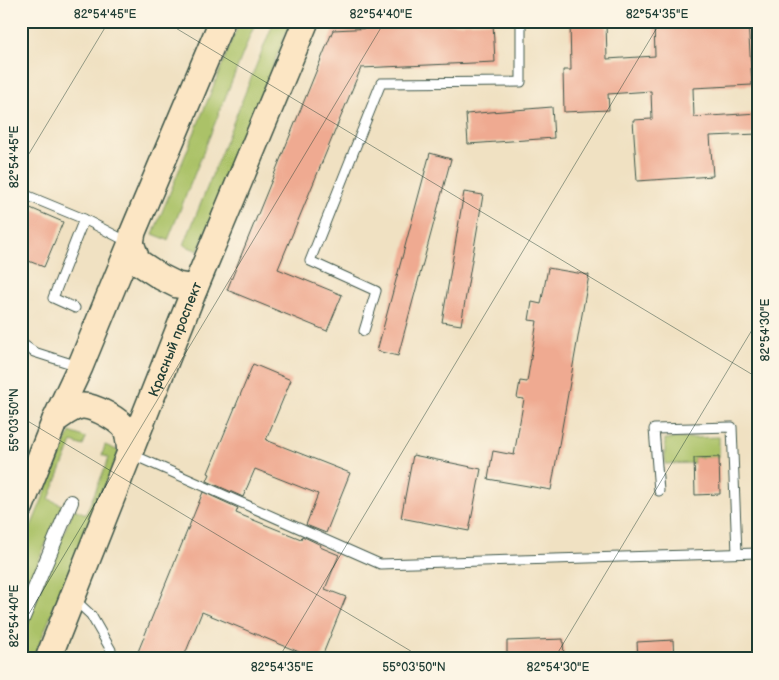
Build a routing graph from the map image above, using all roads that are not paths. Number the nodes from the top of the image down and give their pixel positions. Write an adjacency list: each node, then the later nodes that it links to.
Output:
1 (222, 21): 6 (main road)
2 (306, 21): 7 (main road, Красный проспект)
3 (521, 21): 9 (lane)
4 (21, 193): 5 (lane)
5 (84, 219): 6 (lane); 8 (lane)
6 (131, 243): 7 (main road); 11 (main road)
7 (195, 288): 13 (main road, Красный проспект)
8 (75, 308)
9 (364, 331)
10 (22, 346): 11 (lane)
11 (80, 367): 12 (main road)
12 (55, 420): 13 (main road); 16 (main road)
13 (130, 453): 17 (lane); 19 (main road, Красный проспект)
14 (659, 491): 17 (lane)
15 (71, 502): 20 (street)
16 (21, 506)
17 (737, 553): 18 (lane)
18 (758, 553)
19 (72, 598): 21 (main road, Красный проспект); 22 (lane)
20 (21, 622)
21 (48, 659)
22 (108, 659)

